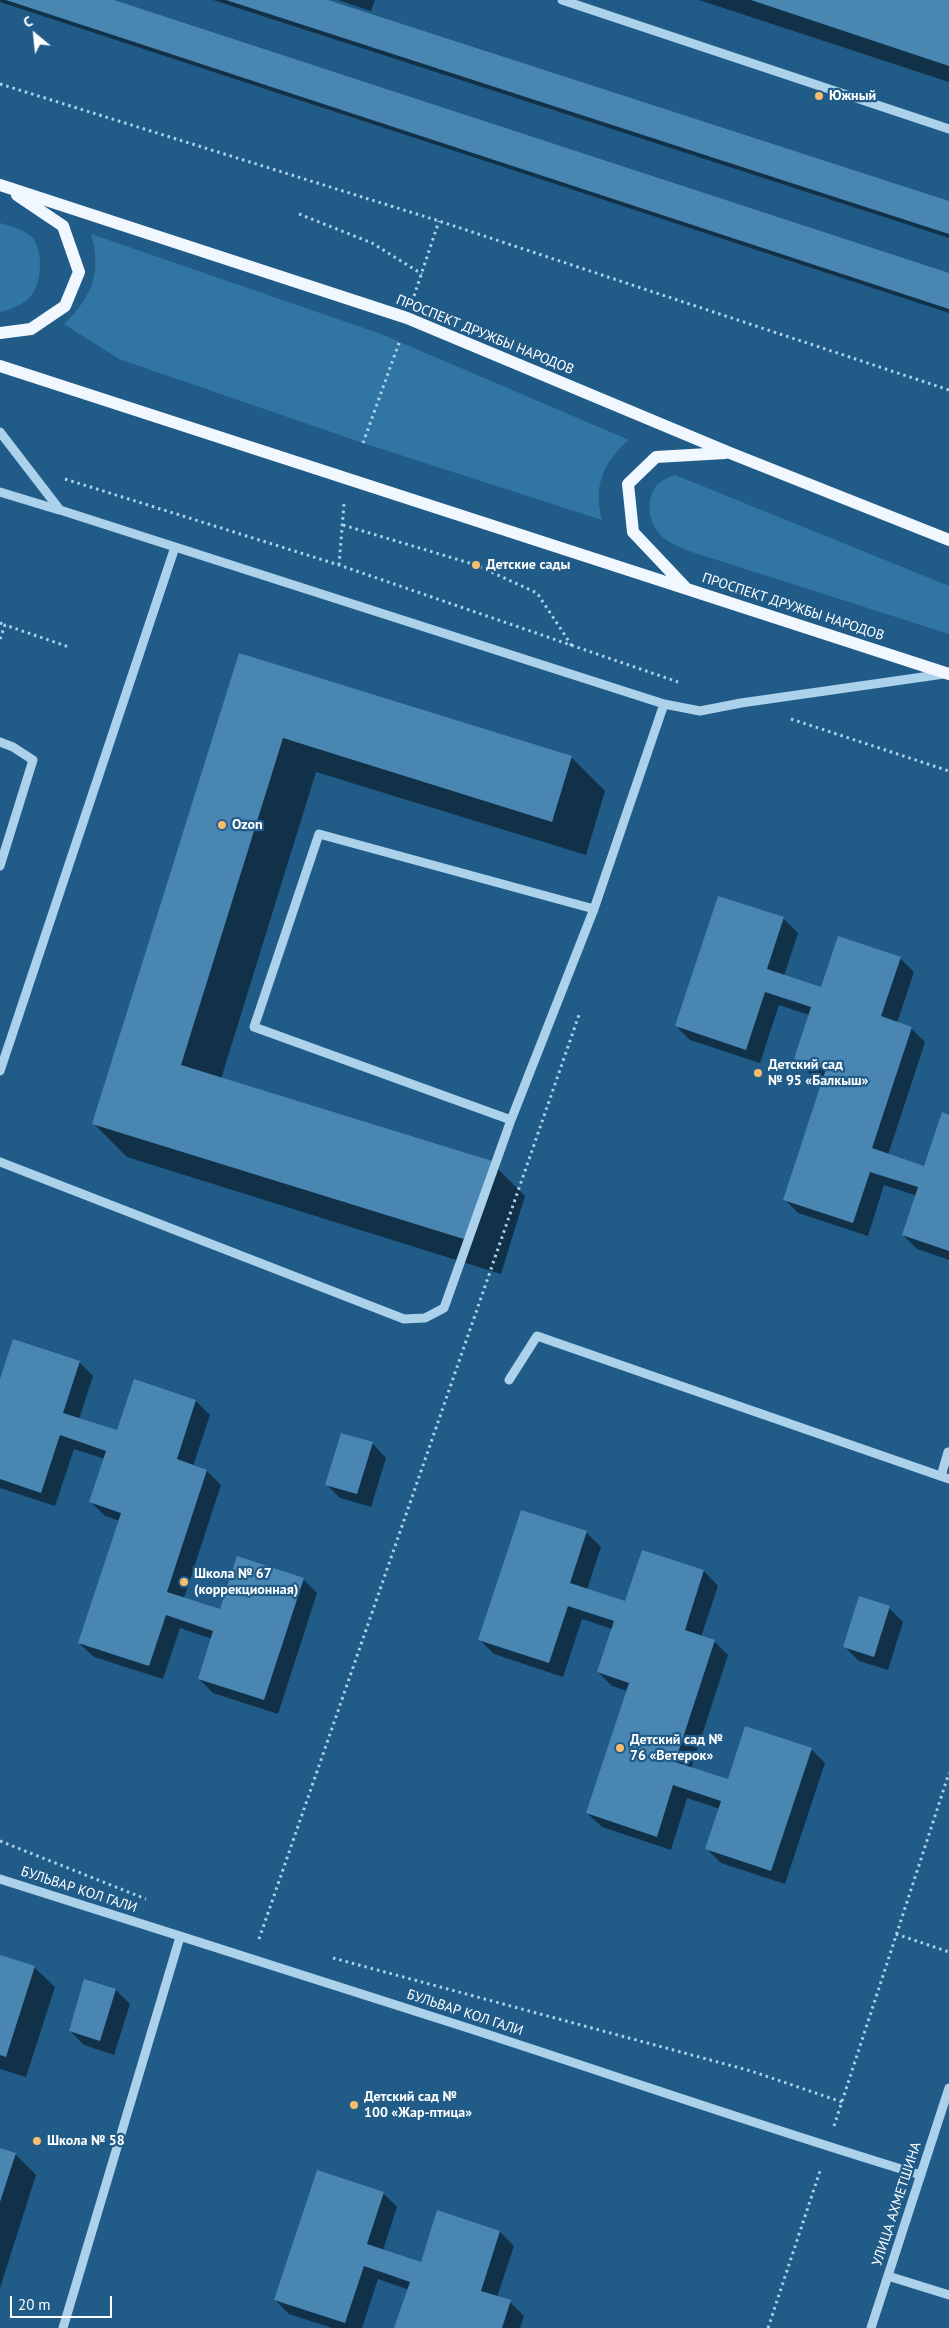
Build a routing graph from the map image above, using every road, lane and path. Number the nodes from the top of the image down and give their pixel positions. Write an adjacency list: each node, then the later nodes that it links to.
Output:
1 (562, 0): 3 (street)
2 (0, 84): 6 (path)
3 (949, 128)
4 (2, 186): 9 (main road); 15 (main road, ПРОСПЕКТ ДРУЖБЫ НАРОДОВ)
5 (299, 214): 7 (path)
6 (439, 221): 7 (path); 12 (path)
7 (422, 274): 8 (path)
8 (412, 304)
9 (0, 333)
10 (399, 343): 14 (path)
11 (0, 366): 24 (main road, ПРОСПЕКТ ДРУЖБЫ НАРОДОВ)
12 (949, 390)
13 (0, 432): 16 (street)
14 (363, 443)
15 (730, 453): 21 (main road, ПРОСПЕКТ ДРУЖБЫ НАРОДОВ); 24 (main road)
16 (27, 467): 19 (street); 23 (path)
17 (0, 492): 19 (street)
18 (344, 501): 20 (path)
19 (60, 510): 22 (street)
20 (343, 525): 23 (path); 28 (path)
21 (949, 540)
22 (175, 547): 32 (street); 39 (street)
23 (339, 566): 28 (path)
24 (685, 588): 30 (main road, ПРОСПЕКТ ДРУЖБЫ НАРОДОВ)
25 (0, 623): 26 (path)
26 (5, 625): 27 (path); 29 (path)
27 (0, 639)
28 (573, 646): 31 (path)
29 (69, 647)
30 (949, 674): 32 (street)
31 (685, 684)
32 (664, 704): 37 (street)
33 (788, 718): 35 (path)
34 (0, 742): 36 (street)
35 (949, 771)
36 (0, 866)
37 (594, 909): 40 (street); 40 (street)
38 (582, 1008): 52 (path)
39 (0, 1071)
40 (512, 1120): 41 (street)
41 (0, 1162)
42 (510, 1380): 44 (street)
43 (948, 1452): 44 (street)
44 (945, 1478)
45 (949, 1772): 49 (path)
46 (0, 1841): 48 (path)
47 (0, 1878): 51 (street, БУЛЬВАР КОЛ ГАЛИ)
48 (148, 1900)
49 (896, 1934): 54 (path); 57 (path)
50 (250, 1936): 52 (path)
51 (180, 1937): 58 (street, БУЛЬВАР КОЛ ГАЛИ); 62 (street)
52 (259, 1939): 53 (path)
53 (269, 1941)
54 (949, 1952)
55 (327, 1957): 57 (path)
56 (949, 2088): 59 (street, УЛИЦА АХМЕТШИНА)
57 (842, 2102): 58 (path)
58 (828, 2147): 59 (street, БУЛЬВАР КОЛ ГАЛИ); 63 (path)
59 (921, 2175): 60 (street, УЛИЦА АХМЕТШИНА)
60 (888, 2276): 61 (street); 64 (street, УЛИЦА АХМЕТШИНА)
61 (949, 2295)
62 (63, 2328)
63 (768, 2328)
64 (871, 2328)

